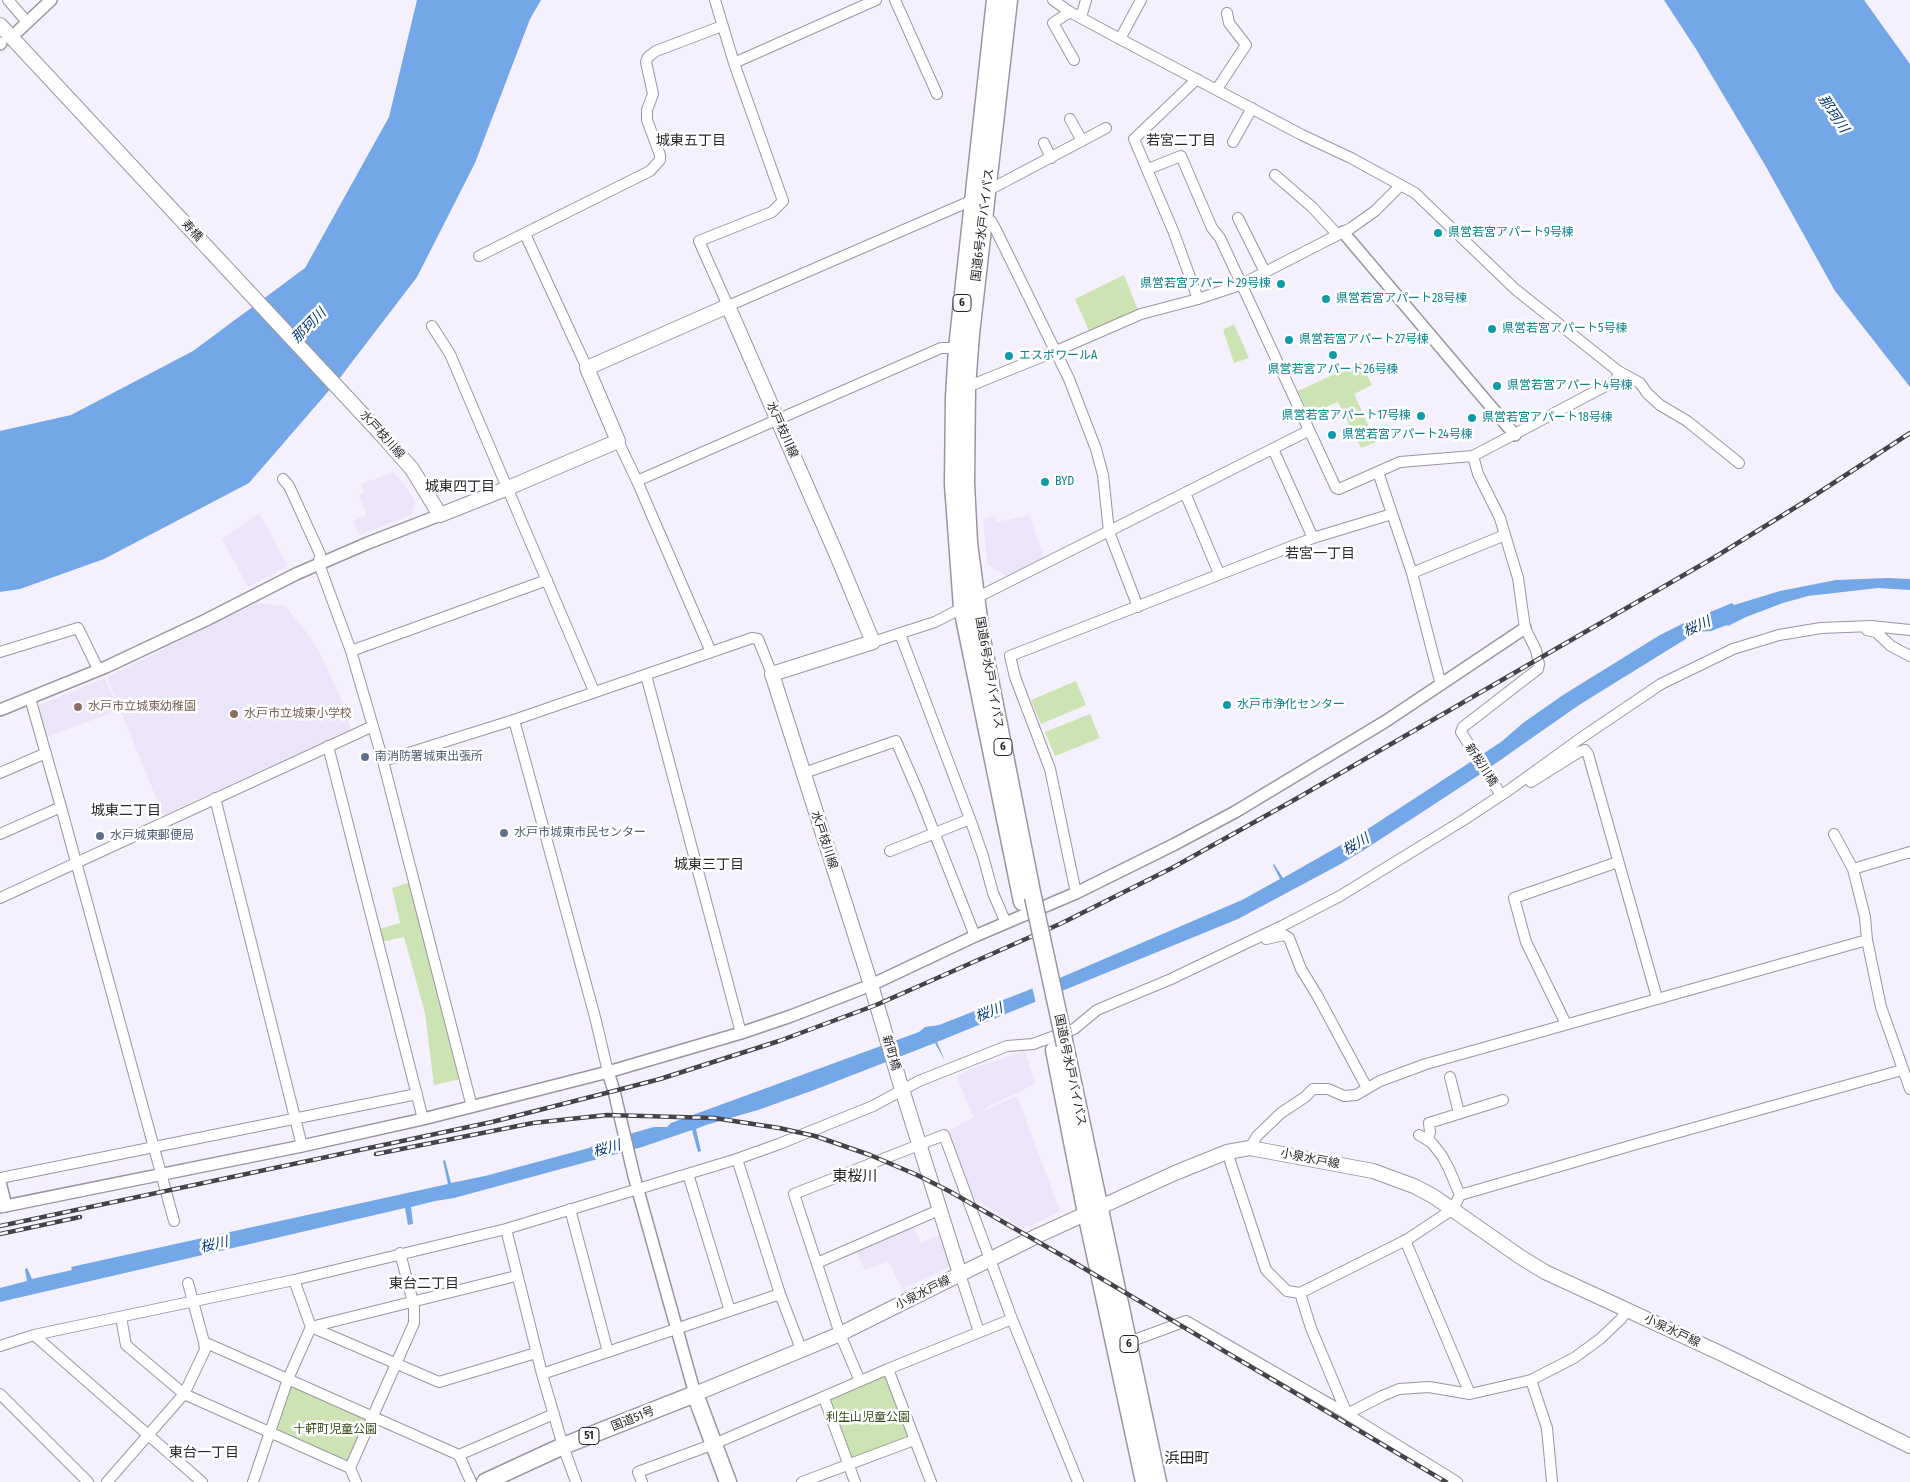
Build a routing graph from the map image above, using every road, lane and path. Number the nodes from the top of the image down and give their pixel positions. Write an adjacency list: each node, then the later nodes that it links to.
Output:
1 (8, 0): 13 (street)
2 (51, 0): 13 (street)
3 (715, 0): 15 (street)
4 (876, 0): 19 (street)
5 (895, 0): 22 (street)
6 (1053, 0): 10 (street)
7 (1086, 0): 12 (street)
8 (1141, 0): 17 (street)
9 (997, 2): 33 (highway, 国道6号水戸バイパス / 6)
10 (1070, 12): 12 (street); 18 (street)
11 (1227, 13): 21 (street)
12 (1081, 17): 17 (street)
13 (27, 22): 16 (street)
14 (0, 25): 49 (main road, 寿橋)
15 (722, 26): 19 (street); 37 (street)
16 (18, 31)
17 (1120, 39): 20 (street)
18 (1074, 60)
19 (734, 63): 42 (street)
20 (1197, 79): 21 (street); 30 (street)
21 (1217, 89): 23 (street)
22 (937, 94)
23 (1252, 108): 27 (street); 32 (street)
24 (1070, 119): 26 (street)
25 (1106, 128): 26 (street)
26 (1082, 141): 29 (street)
27 (1233, 142)
28 (1044, 143): 29 (street)
29 (1051, 158): 33 (street)
30 (1148, 169): 40 (street); 41 (street)
31 (1275, 175): 36 (street)
32 (1400, 185): 36 (street); 47 (street)
33 (982, 197): 35 (highway, 国道6号水戸バイパス / 6); 42 (street); 44 (highway, 国道6号水戸バイパス / 6)
34 (1238, 218): 39 (street)
35 (984, 219): 45 (street); 48 (highway, 国道6号水戸バイパス / 6)
36 (1340, 233): 39 (street); 52 (street)
37 (524, 234): 38 (street); 46 (street)
38 (479, 256)
39 (1265, 272): 40 (street)
40 (1240, 285): 41 (street); 51 (street)
41 (1198, 299): 45 (street)
42 (728, 306): 46 (main road); 50 (main road, 水戸枝川線)
43 (432, 326): 60 (street)
44 (957, 348): 50 (street); 73 (highway, 国道6号水戸バイパス / 6)
45 (1056, 352): 48 (street); 64 (street)
46 (587, 368): 53 (main road)
47 (1618, 371): 52 (street); 56 (street)
48 (967, 387): 71 (highway, 国道6号水戸バイパス / 6)
49 (353, 404): 63 (main road, 水戸枝川線)
50 (778, 420): 59 (street); 78 (main road, 水戸枝川線)
51 (1308, 431): 54 (street); 57 (street)
52 (1515, 435): 55 (street)
53 (618, 441): 59 (street); 60 (main road)
54 (1273, 449): 61 (street); 66 (street)
55 (1473, 456): 57 (street); 65 (street)
56 (1740, 463)
57 (1378, 472): 62 (street)
58 (283, 479): 67 (street)
59 (637, 481): 81 (street)
60 (508, 488): 63 (main road); 70 (street)
61 (1184, 493): 64 (street); 68 (street)
62 (1392, 514): 66 (street); 69 (street)
63 (440, 515): 67 (street)
64 (1109, 532): 71 (street); 72 (street)
65 (1505, 535): 69 (street); 75 (street)
66 (1313, 538): 72 (street)
67 (320, 564): 79 (street); 83 (street)
68 (1218, 570)
69 (1412, 573): 86 (street)
70 (547, 580): 79 (street); 87 (street)
71 (976, 598): 73 (street); 111 (highway, 国道6号水戸バイパス / 6)
72 (1138, 607): 109 (street)
73 (962, 608): 77 (street); 111 (highway, 国道6号水戸バイパス / 6)
74 (1847, 627): 76 (street); 82 (street); 97 (street)
75 (1525, 628): 86 (street); 97 (street, 新桜川橋)
76 (1910, 630)
77 (900, 634): 78 (street); 100 (street)
78 (872, 642): 84 (main road)
79 (351, 651): 91 (street)
80 (0, 652): 83 (street)
81 (712, 652): 84 (street); 85 (street)
82 (1910, 656)
83 (98, 669): 88 (street)
84 (772, 674): 95 (main road, 水戸枝川線)
85 (646, 675): 87 (street); 120 (street)
86 (1442, 685): 109 (street)
87 (594, 691): 90 (street)
88 (30, 698): 89 (street); 93 (street)
89 (0, 710)
90 (514, 720): 94 (street); 122 (street)
91 (374, 726): 92 (street); 94 (street)
92 (328, 746): 98 (street); 127 (street)
93 (46, 753): 96 (street); 99 (street)
94 (383, 761): 129 (street)
95 (804, 772): 101 (street); 116 (main road, 水戸枝川線)
96 (0, 774)
97 (1503, 792): 107 (street); 115 (street)
98 (215, 798): 106 (street); 131 (street)
99 (61, 807): 102 (street); 106 (street)
100 (970, 819): 101 (street); 112 (street)
101 (935, 833): 104 (street); 113 (street)
102 (0, 834)
103 (1834, 834): 108 (street)
104 (890, 851)
105 (1910, 852): 108 (street)
106 (76, 862): 110 (street); 134 (street)
107 (1618, 862): 117 (street); 119 (street)
108 (1853, 869): 114 (street)
109 (1076, 893): 112 (street)
110 (0, 898)
111 (1027, 899): 149 (highway, 国道6号水戸バイパス / 6)
112 (1006, 923): 113 (street)
113 (975, 936): 116 (street)
114 (1867, 940): 117 (street); 121 (street)
115 (1250, 942): 124 (street); 125 (street)
116 (871, 985): 118 (main road, 水戸枝川線); 120 (street)
117 (1657, 998): 119 (street)
118 (882, 1024): 124 (main road, 新町橋)
119 (1566, 1024): 125 (street)
120 (741, 1033): 122 (street)
121 (1902, 1070): 126 (street); 144 (street)
122 (608, 1072): 129 (street); 143 (street)
123 (1450, 1077): 130 (street)
124 (901, 1086): 133 (main road); 138 (street)
125 (1367, 1088): 136 (street)
126 (1910, 1089)
127 (417, 1094): 131 (street); 132 (street)
128 (1503, 1100): 130 (street)
129 (472, 1107): 132 (street)
130 (1459, 1113): 144 (street)
131 (296, 1118): 134 (street); 135 (street)
132 (424, 1119): 135 (street)
133 (919, 1144): 148 (main road); 154 (street); 155 (street)
134 (155, 1146): 139 (street); 141 (street)
135 (302, 1146): 139 (street)
136 (1250, 1148): 137 (main road, 小泉水戸線); 147 (main road, 小泉水戸線)
137 (1227, 1152): 149 (main road, 小泉水戸線); 160 (street)
138 (737, 1159): 140 (street); 161 (street)
139 (163, 1174): 145 (street); 150 (street)
140 (688, 1174): 143 (street); 165 (street)
141 (0, 1178)
142 (0, 1182): 145 (street)
143 (637, 1188): 146 (street); 169 (street)
144 (1460, 1195): 147 (street)
145 (3, 1206)
146 (570, 1209): 151 (street); 177 (street)
147 (1453, 1209): 152 (street); 164 (main road, 小泉水戸線)
148 (939, 1210): 155 (street); 156 (main road)
149 (1093, 1210): 154 (main road, 小泉水戸線); 174 (highway, 国道6号水戸バイパス / 6); 217 (highway, 国道6号水戸バイパス / 6)
150 (174, 1220)
151 (506, 1229): 153 (street); 157 (street)
152 (1405, 1240): 160 (street); 188 (street)
153 (400, 1253): 158 (street); 162 (street)
154 (991, 1260): 156 (main road, 小泉水戸線); 167 (street)
155 (817, 1263): 171 (street)
156 (960, 1274): 170 (street); 171 (main road, 小泉水戸線)
157 (516, 1276): 162 (street); 178 (street)
158 (294, 1280): 163 (street); 168 (street)
159 (188, 1283): 163 (street)
160 (1300, 1293): 191 (street)
161 (780, 1294): 165 (street); 176 (street)
162 (413, 1301): 168 (street); 179 (street)
163 (193, 1302): 166 (street); 173 (street)
164 (1627, 1310): 183 (street); 198 (main road, 小泉水戸線)
165 (730, 1311): 169 (street)
166 (121, 1316): 172 (street); 186 (street)
167 (1012, 1319): 170 (street); 216 (street)
168 (311, 1327): 179 (street); 182 (street)
169 (676, 1330): 177 (street); 187 (street)
170 (979, 1332): 180 (street)
171 (840, 1334): 176 (main road, 小泉水戸線); 184 (street)
172 (34, 1336): 175 (street); 194 (street)
173 (204, 1342): 182 (street); 186 (street)
174 (1129, 1342): 191 (street); 218 (highway, 国道6号水戸バイパス / 6)
175 (0, 1346)
176 (801, 1349): 187 (main road, 小泉水戸線)
177 (608, 1352): 181 (street)
178 (536, 1353): 179 (street); 181 (street)
179 (397, 1363): 192 (street)
180 (888, 1369): 184 (street); 195 (street)
181 (542, 1374): 190 (street)
182 (288, 1379): 192 (street); 193 (street)
183 (1531, 1380): 188 (street); 220 (street)
184 (860, 1381): 189 (street)
185 (0, 1394): 203 (street)
186 (184, 1394): 193 (street); 194 (street)
187 (695, 1394): 196 (highway); 197 (highway, 国道51号 / 51)
188 (1470, 1394): 191 (street)
189 (824, 1398): 196 (street); 200 (street)
190 (554, 1414): 197 (street); 199 (street)
191 (1347, 1414): 202 (street)
192 (373, 1416): 199 (street); 201 (street)
193 (269, 1434): 201 (street); 206 (street)
194 (148, 1436): 204 (street); 205 (street)
195 (914, 1440): 200 (street); 215 (street)
196 (714, 1444): 211 (street); 212 (highway)
197 (564, 1446): 209 (highway, 国道51号 / 51); 210 (street)
198 (1910, 1446)
199 (459, 1455): 208 (street)
200 (848, 1465): 213 (street); 214 (street)
201 (350, 1468): 207 (street)
202 (1453, 1479): 219 (street)
203 (88, 1482)
204 (107, 1482)
205 (202, 1482)
206 (253, 1482)
207 (356, 1482)
208 (472, 1482)
209 (485, 1482)
210 (576, 1482)
211 (642, 1482)
212 (728, 1482)
213 (802, 1482)
214 (855, 1482)
215 (931, 1482)
216 (1078, 1482)
217 (1144, 1482)
218 (1158, 1482)
219 (1437, 1482)
220 (1552, 1482)

